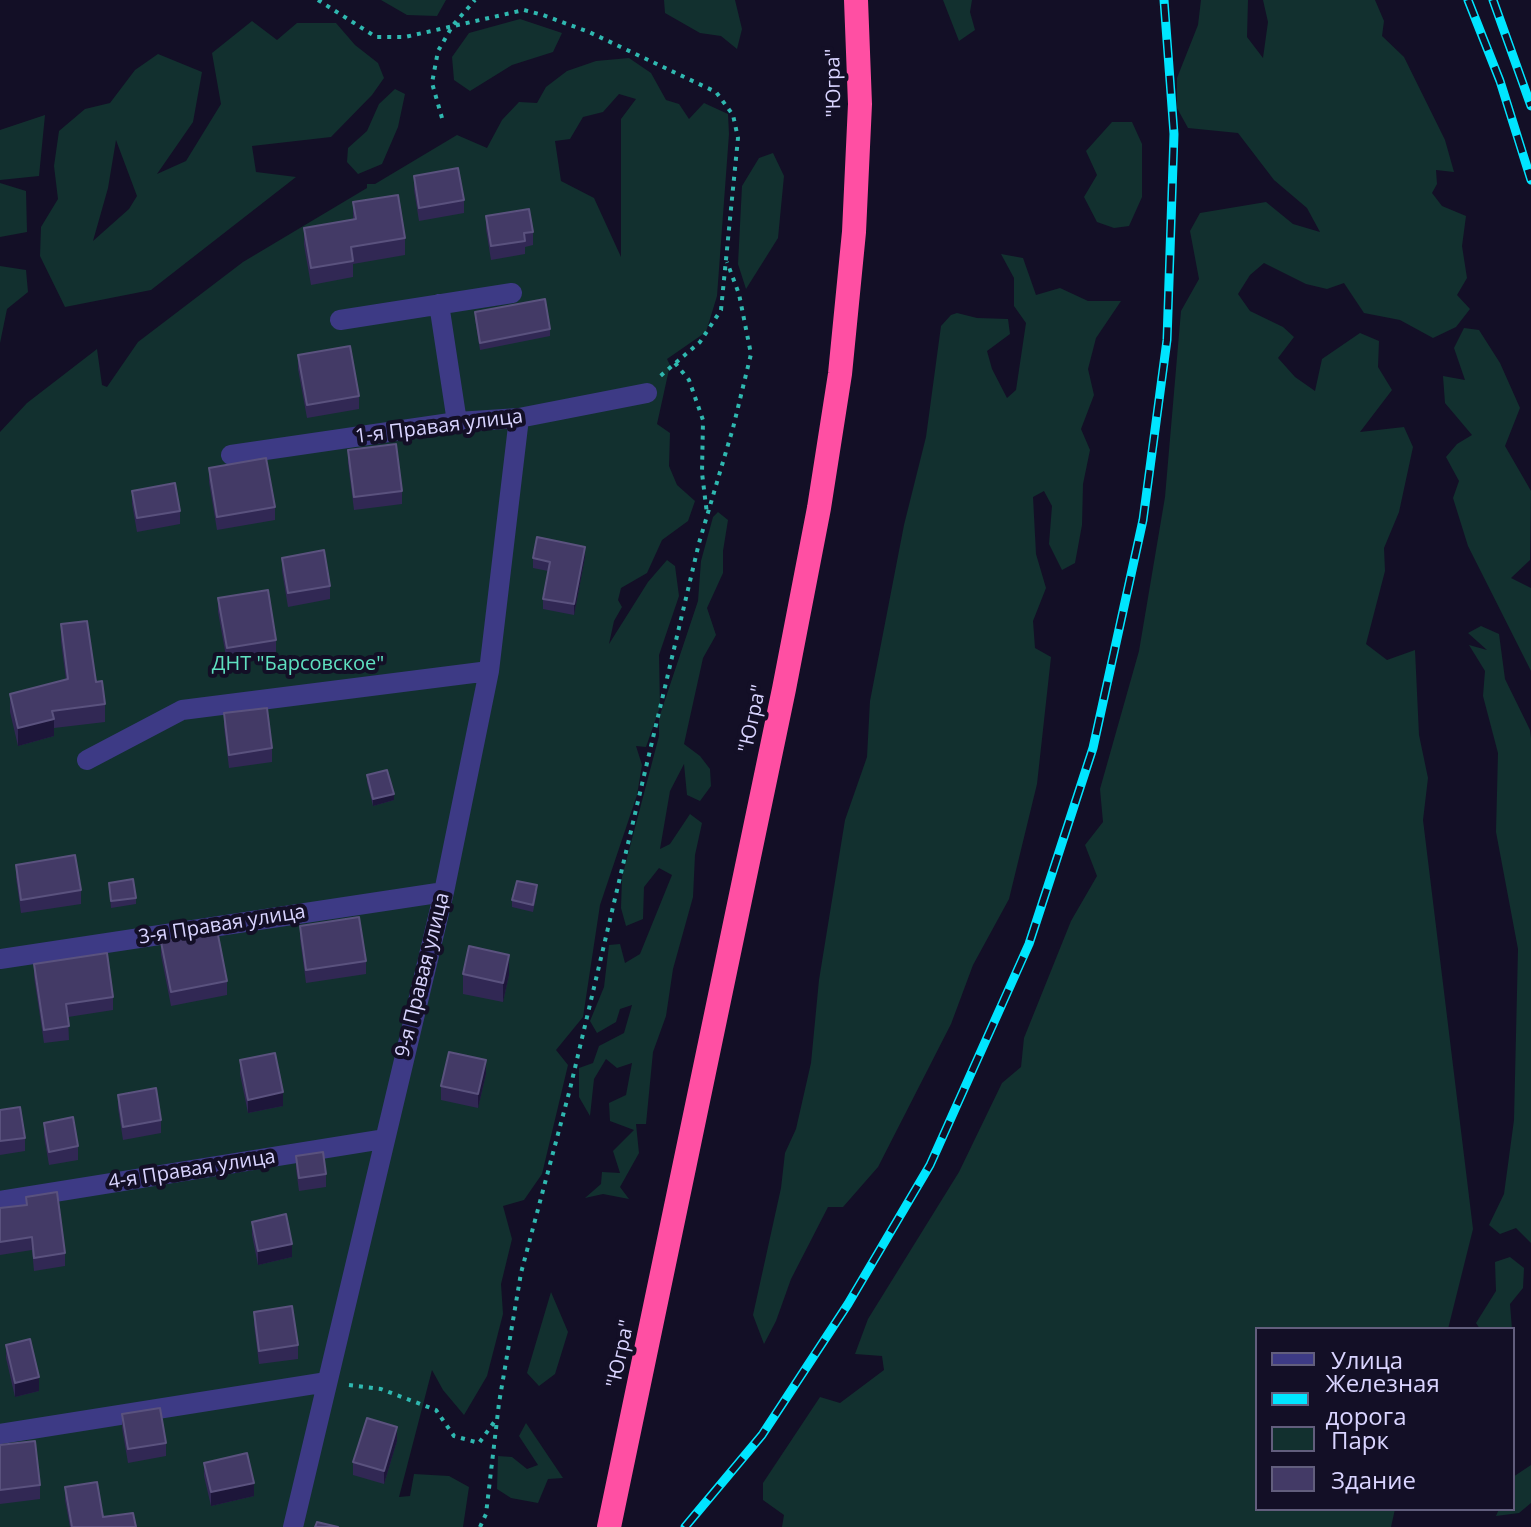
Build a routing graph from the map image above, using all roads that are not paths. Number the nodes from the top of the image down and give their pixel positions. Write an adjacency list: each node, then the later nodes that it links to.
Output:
1 (856, 0): 18 (highway, "Югра")
2 (512, 293): 3 (street)
3 (439, 304): 4 (street); 7 (street)
4 (340, 320)
5 (647, 393): 6 (street, 1-я Правая улица)
6 (519, 418): 7 (street, 1-я Правая улица); 9 (street, 9-я Правая улица)
7 (457, 422): 8 (street, 1-я Правая улица)
8 (231, 455)
9 (489, 671): 10 (street); 11 (street, 9-я Правая улица)
10 (87, 760)
11 (444, 892): 12 (street, 3-я Правая улица); 13 (street, 9-я Правая улица)
12 (0, 959)
13 (384, 1139): 14 (street, 4-я Правая улица); 15 (street, 9-я Правая улица)
14 (0, 1201)
15 (327, 1382): 16 (street); 17 (street, 9-я Правая улица)
16 (0, 1434)
17 (293, 1527)
18 (609, 1527)

